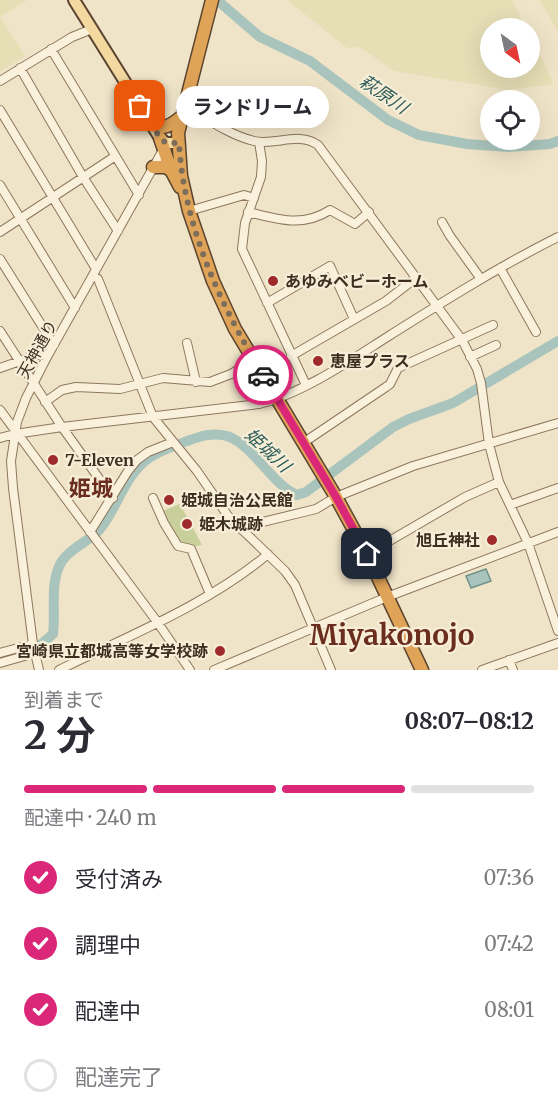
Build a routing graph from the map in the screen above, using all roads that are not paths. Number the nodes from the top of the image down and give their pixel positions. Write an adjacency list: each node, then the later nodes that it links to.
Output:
1 (74, 0): 3 (main road)
2 (212, 0): 7 (highway)
3 (92, 29): 4 (street); 10 (main road)
4 (51, 49): 5 (street); 14 (street)
5 (20, 68): 6 (street); 17 (street)
6 (0, 81)
7 (184, 105): 9 (highway); 11 (street)
8 (0, 110): 21 (street)
9 (180, 118): 10 (highway); 12 (highway)
10 (152, 125): 13 (main road)
11 (259, 142): 22 (street); 25 (street)
12 (179, 143): 13 (main road); 20 (highway)
13 (161, 144): 15 (street, 天神通り); 16 (highway)
14 (114, 157): 17 (street); 19 (street)
15 (153, 167): 16 (highway); 19 (street, 天神通り)
16 (171, 170): 20 (highway)
17 (84, 177): 21 (street); 28 (street)
18 (0, 185): 26 (street)
19 (139, 195): 28 (street, 天神通り)
20 (185, 196): 23 (highway)
21 (53, 197): 26 (street); 33 (street)
22 (254, 198): 23 (street); 24 (street)
23 (189, 211): 50 (highway)
24 (248, 212): 25 (street); 36 (street)
25 (369, 212): 34 (street)
26 (20, 219): 29 (street); 38 (street)
27 (442, 222): 35 (street)
28 (118, 231): 33 (street, 天神通り)
29 (0, 232)
30 (558, 237): 32 (street)
31 (0, 259): 45 (street)
32 (500, 268): 35 (street); 42 (street)
33 (95, 272): 38 (street, 天神通り); 55 (street)
34 (417, 278): 37 (street); 39 (street)
35 (481, 279): 37 (street)
36 (267, 303): 39 (street); 47 (street)
37 (437, 306): 43 (street); 56 (street)
38 (75, 308): 45 (street, 天神通り)
39 (354, 319): 47 (street)
40 (493, 325): 43 (street)
41 (0, 331): 51 (street)
42 (536, 332)
43 (462, 340): 49 (street); 66 (street)
44 (187, 343): 53 (street)
45 (54, 345): 48 (street, 天神通り)
46 (496, 345): 49 (street)
47 (291, 356): 56 (street)
48 (47, 357): 51 (street); 54 (street, 天神通り)
49 (470, 357): 67 (street)
50 (254, 360): 53 (street); 57 (highway)
51 (18, 361): 52 (street); 54 (street)
52 (0, 368)
53 (196, 382): 55 (street)
54 (33, 383): 58 (street); 63 (street, 天神通り)
55 (141, 384): 58 (street); 60 (street)
56 (306, 385): 57 (street)
57 (278, 400): 60 (street); 66 (highway)
58 (45, 402): 62 (street)
59 (0, 410): 63 (street)
60 (153, 417): 62 (street); 65 (street)
61 (558, 423): 67 (street)
62 (62, 427): 63 (street); 71 (street)
63 (15, 434): 64 (street); 75 (street); 86 (street, 天神通り)
64 (0, 438)
65 (173, 442): 71 (street); 74 (street)
66 (303, 443): 70 (highway)
67 (489, 444): 68 (street); 70 (street)
68 (499, 482): 73 (street); 79 (street)
69 (558, 488): 73 (street)
70 (336, 497): 74 (street); 79 (highway)
71 (112, 498): 75 (street)
72 (153, 498): 80 (street)
73 (510, 505): 77 (street)
74 (242, 530): 78 (street)
75 (90, 532): 82 (street)
76 (558, 532): 77 (street)
77 (528, 543): 81 (street); 84 (street)
78 (268, 554): 80 (street); 83 (street)
79 (367, 554): 81 (highway)
80 (210, 594): 82 (street)
81 (387, 597): 83 (street); 95 (highway)
82 (158, 623): 91 (street); 92 (street)
83 (313, 627): 93 (street); 94 (street)
84 (558, 632)
85 (558, 643): 88 (street)
86 (34, 650): 87 (street); 89 (street); 90 (street, 天神通り)
87 (0, 653)
88 (509, 660): 96 (street); 97 (street)
89 (0, 663)
90 (39, 670)
91 (59, 670)
92 (190, 670)
93 (214, 670)
94 (331, 670)
95 (422, 670)
96 (482, 670)
97 (513, 670)

